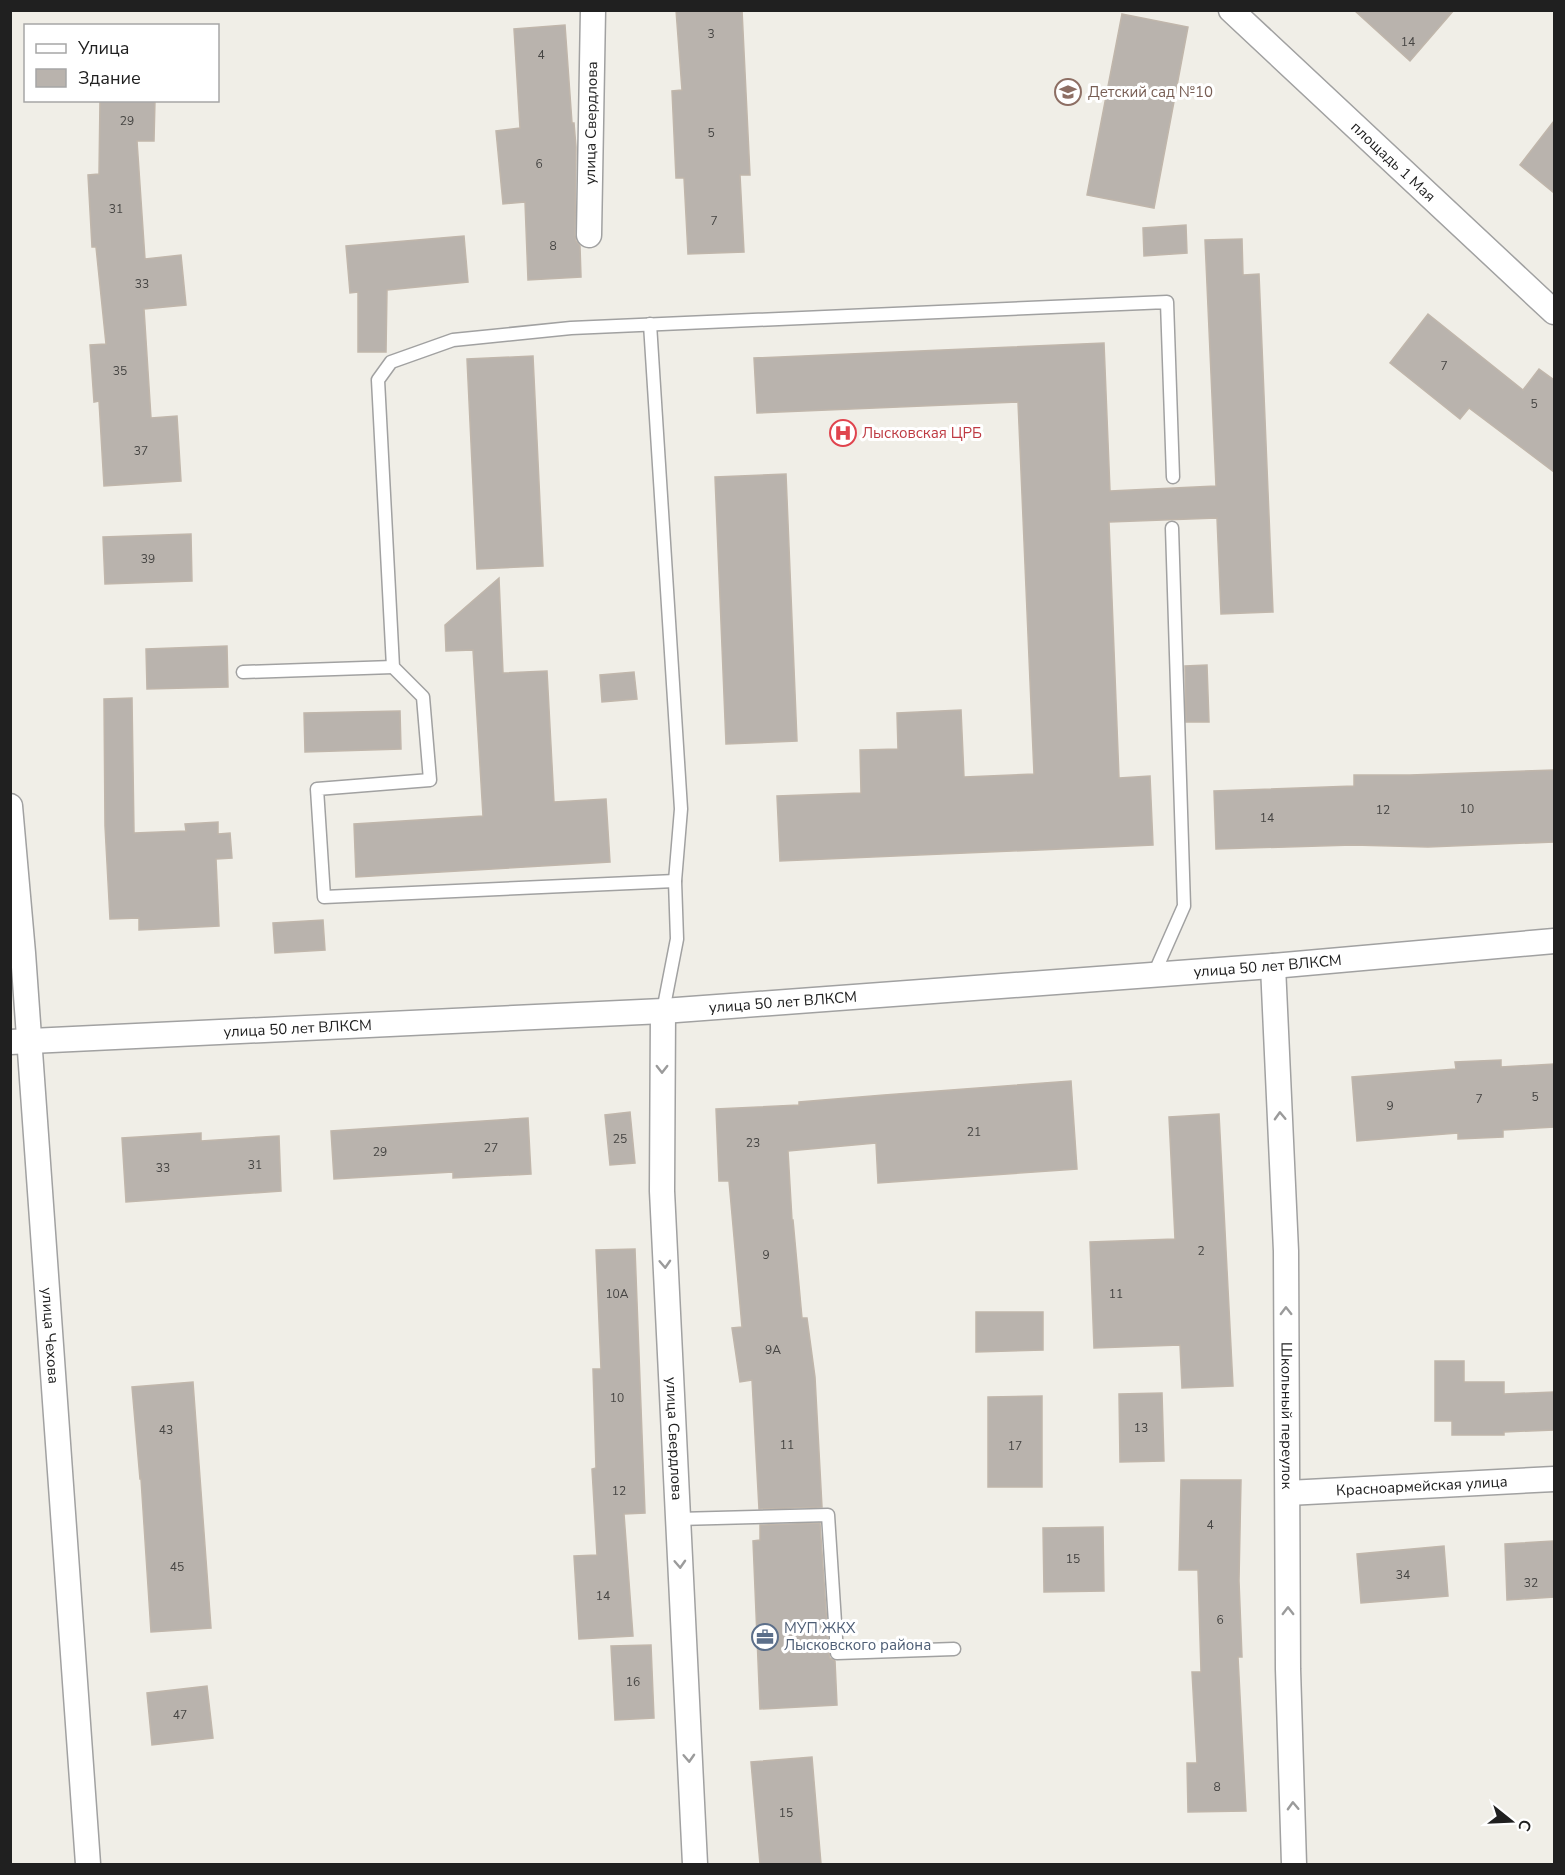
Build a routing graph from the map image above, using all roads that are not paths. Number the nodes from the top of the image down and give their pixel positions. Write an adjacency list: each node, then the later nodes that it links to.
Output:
1 (593, 10): 3 (street, улица Свердлова)
2 (1231, 10): 4 (street, площадь 1 Мая)
3 (589, 235)
4 (1554, 312)
5 (650, 324): 6 (lane); 8 (lane); 11 (lane)
6 (1173, 477)
7 (1172, 528): 14 (lane)
8 (393, 667): 9 (lane); 11 (lane)
9 (243, 672)
10 (10, 806): 16 (street, улица Чехова)
11 (675, 881): 15 (lane)
12 (1554, 941): 13 (street, улица 50 лет ВЛКСМ)
13 (1273, 966): 14 (street, улица 50 лет ВЛКСМ); 18 (street, Школьный переулок, one-way to 13)
14 (1154, 974): 15 (street, улица 50 лет ВЛКСМ)
15 (663, 1011): 16 (street, улица 50 лет ВЛКСМ); 19 (street, улица Свердлова, one-way to 19)
16 (20, 1041): 21 (street, улица Чехова)
17 (1554, 1479): 18 (street, Красноармейская улица)
18 (1288, 1493): 23 (street, Школьный переулок, one-way to 18)
19 (678, 1519): 20 (lane); 22 (street, улица Свердлова, one-way to 22)
20 (954, 1649)
21 (88, 1864)
22 (695, 1864)
23 (1294, 1864)

